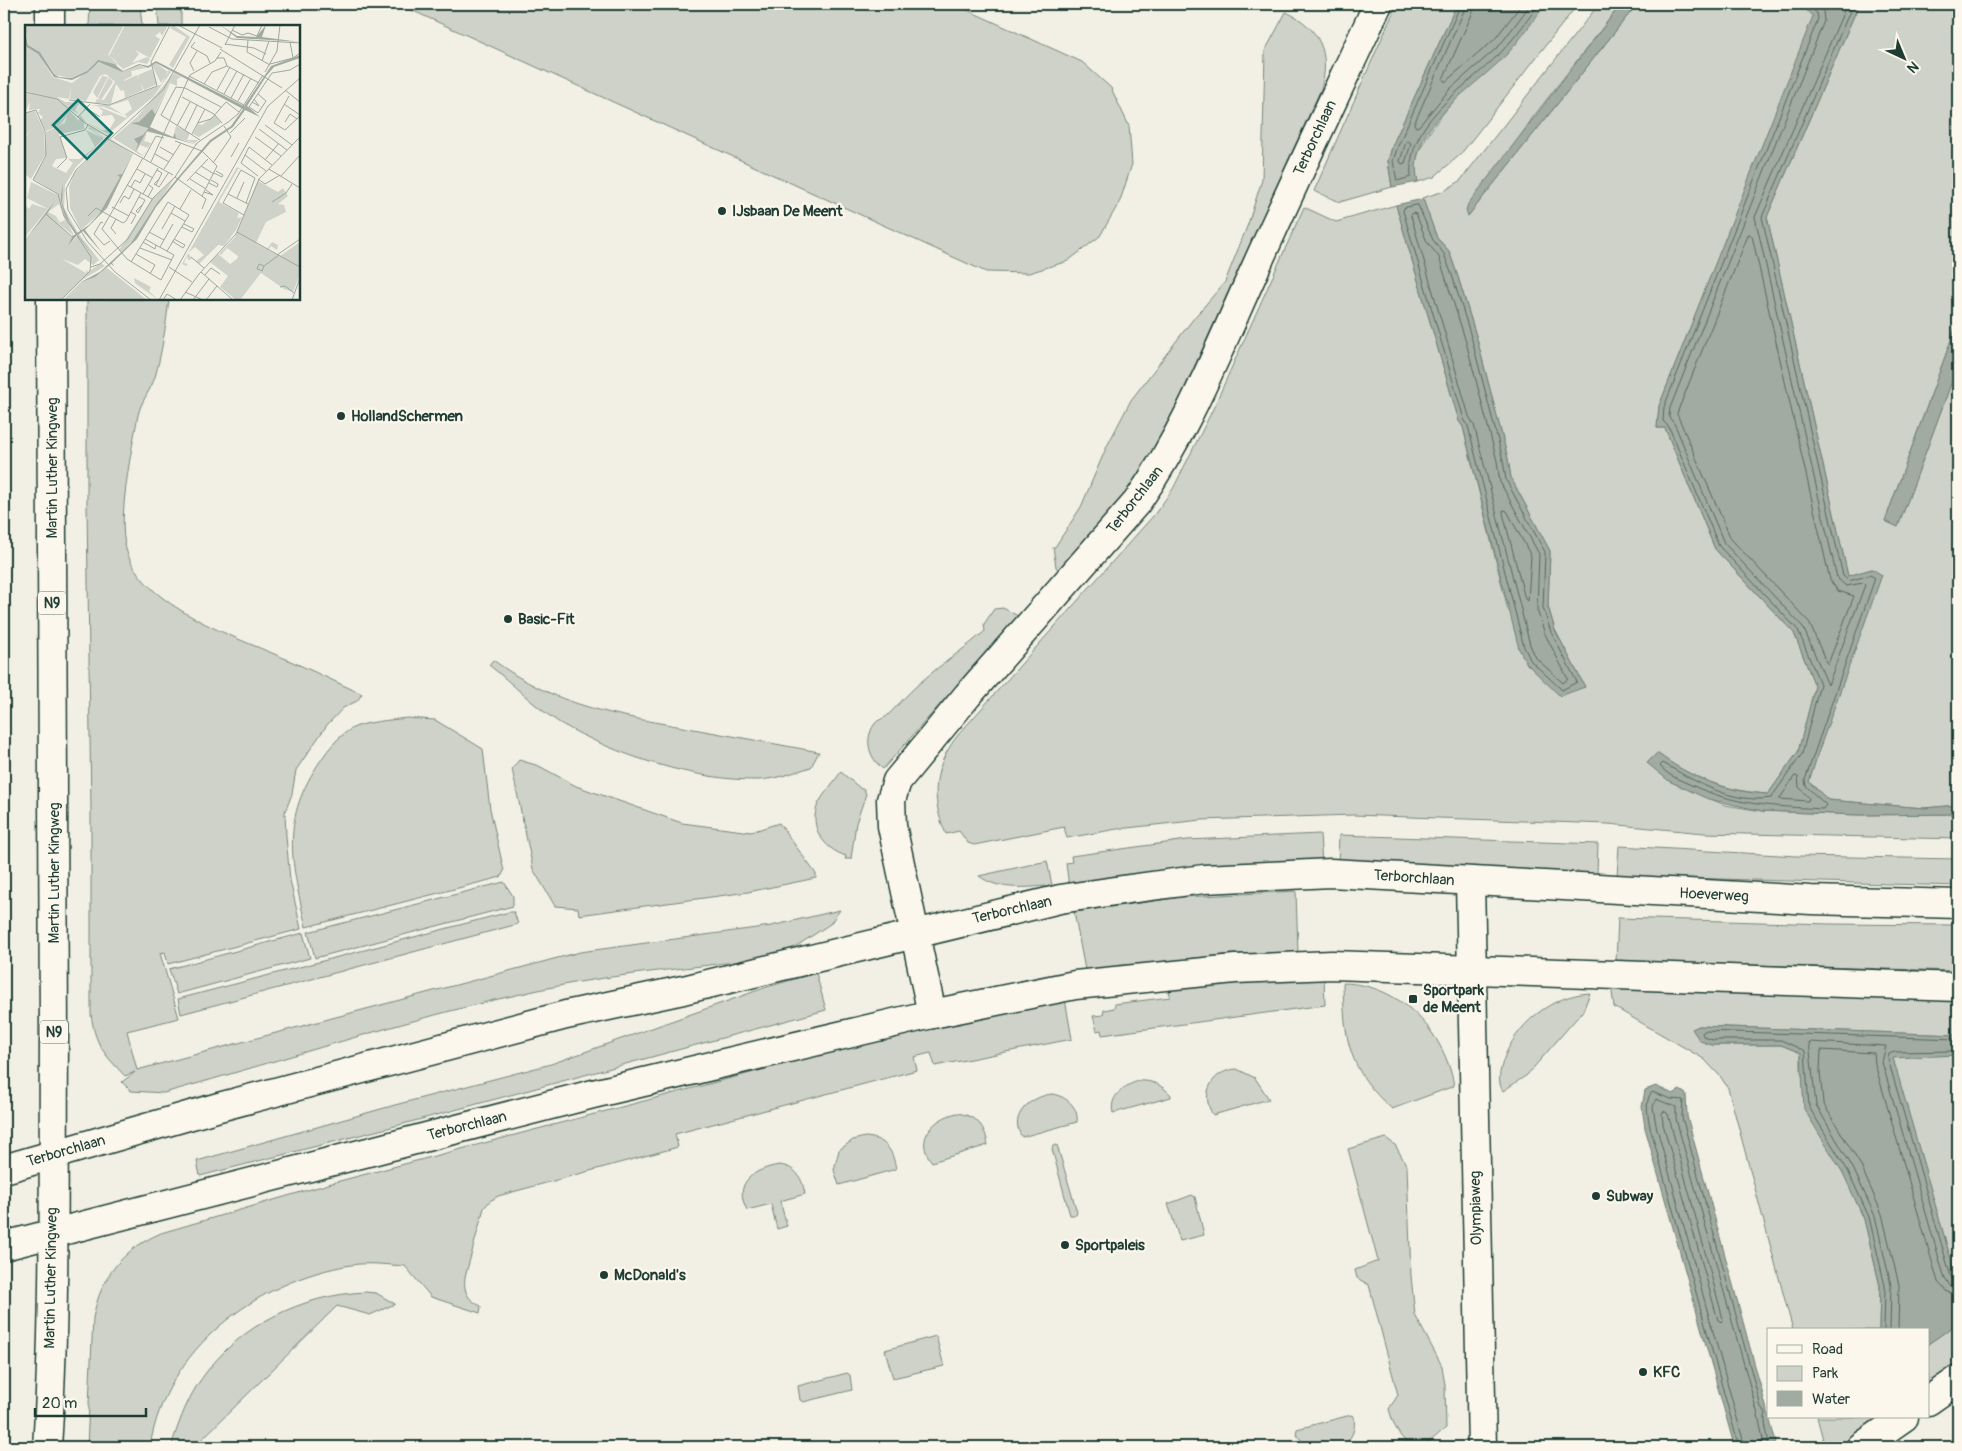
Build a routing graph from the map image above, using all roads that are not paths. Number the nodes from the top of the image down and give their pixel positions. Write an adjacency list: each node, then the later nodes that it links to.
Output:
1 (50, 4): 3 (main road)
2 (1378, 4): 7 (main road, Terborchlaan)
3 (50, 25)
4 (51, 300): 11 (main road, Martin Luther Kingweg / N9)
5 (1470, 882): 6 (main road, Hoeverweg); 7 (main road, Terborchlaan); 8 (main road, Terborchlaan)
6 (1958, 904)
7 (914, 933): 10 (main road, Terborchlaan); 11 (main road, Terborchlaan)
8 (1472, 969): 9 (main road); 10 (main road, Terborchlaan); 19 (main road, Olympiaweg)
9 (1958, 987)
10 (932, 1014): 13 (main road, Terborchlaan)
11 (53, 1156): 12 (main road, Terborchlaan); 13 (main road, Martin Luther Kingweg / N9)
12 (4, 1169)
13 (52, 1234): 14 (main road, Terborchlaan); 18 (main road, Martin Luther Kingweg / N9)
14 (4, 1246)
15 (1958, 1380): 16 (main road)
16 (1930, 1400)
17 (1903, 1418): 20 (main road)
18 (47, 1447)
19 (1482, 1447)
20 (1861, 1447)

